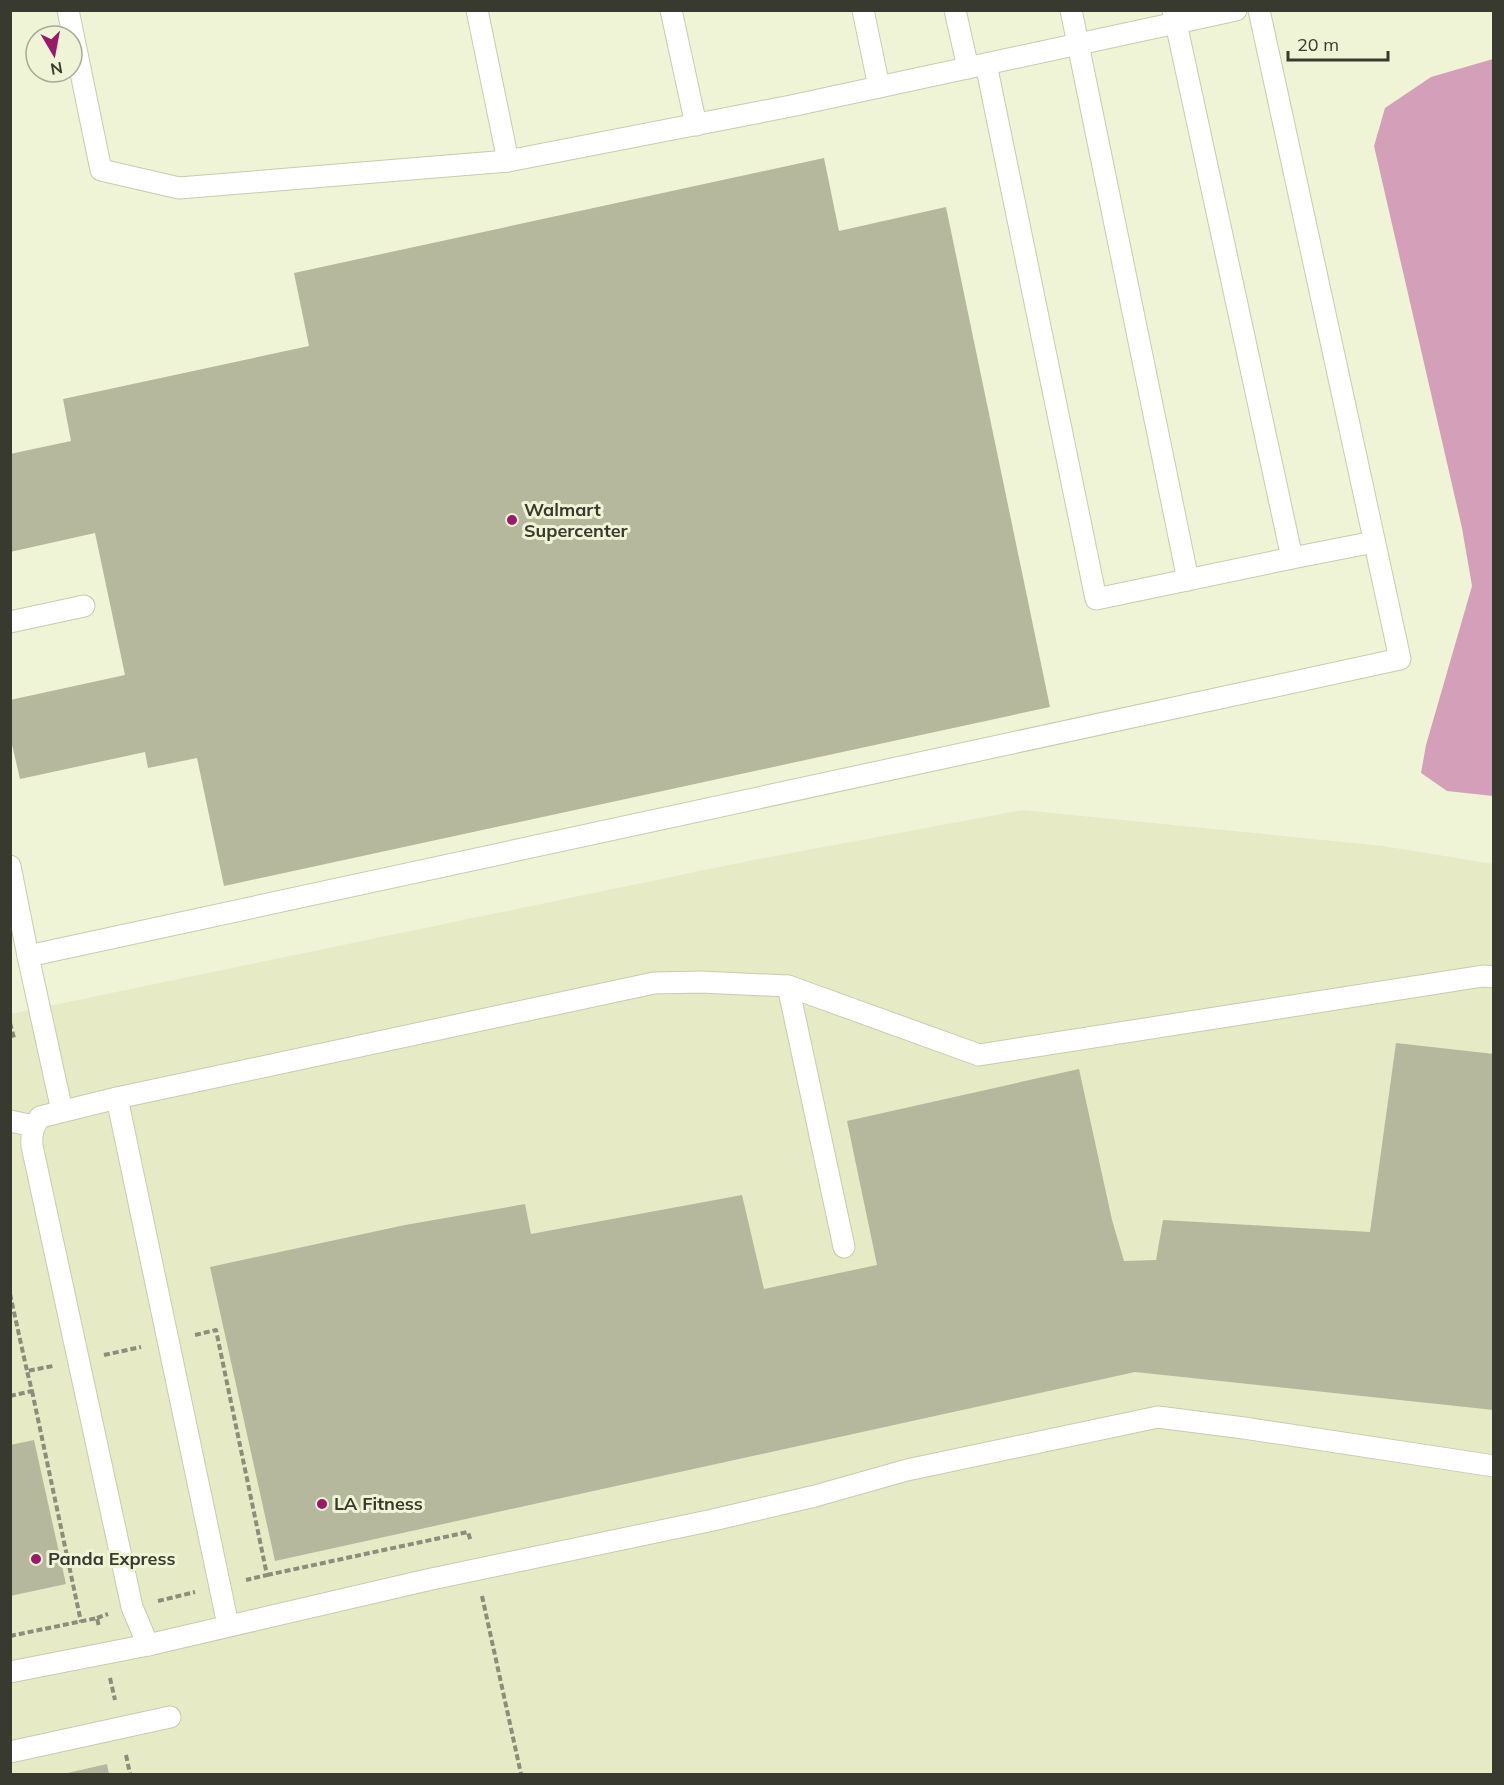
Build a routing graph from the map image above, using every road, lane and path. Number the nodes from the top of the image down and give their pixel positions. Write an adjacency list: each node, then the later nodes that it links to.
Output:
1 (68, 10): 14 (lane)
2 (477, 10): 14 (lane)
3 (671, 10): 13 (lane)
4 (863, 10): 12 (lane)
5 (955, 10): 11 (lane)
6 (1071, 10): 10 (lane)
7 (1236, 10): 9 (lane)
8 (1259, 10): 15 (lane)
9 (1175, 17): 10 (lane); 16 (lane)
10 (1078, 44): 11 (lane); 17 (lane)
11 (977, 66): 12 (lane); 17 (lane)
12 (879, 87): 13 (lane)
13 (696, 125): 14 (lane)
14 (508, 161)
15 (1374, 542): 16 (lane); 21 (lane)
16 (1292, 558): 17 (lane)
17 (1188, 580)
18 (84, 606): 19 (lane)
19 (10, 622)
20 (10, 866): 21 (lane)
21 (28, 956): 27 (lane)
22 (1494, 977): 23 (lane)
23 (788, 986): 26 (lane); 30 (lane)
24 (10, 1023): 25 (path)
25 (10, 1038)
26 (117, 1098): 27 (lane); 36 (lane)
27 (62, 1111): 29 (lane)
28 (10, 1121): 29 (lane)
29 (34, 1126): 37 (lane)
30 (844, 1247)
31 (10, 1294): 32 (path)
32 (27, 1371)
33 (32, 1391): 35 (path)
34 (1494, 1466): 36 (lane)
35 (81, 1622)
36 (228, 1625): 37 (lane)
37 (148, 1645): 38 (lane)
38 (10, 1672)
39 (170, 1717): 40 (lane)
40 (10, 1752)

